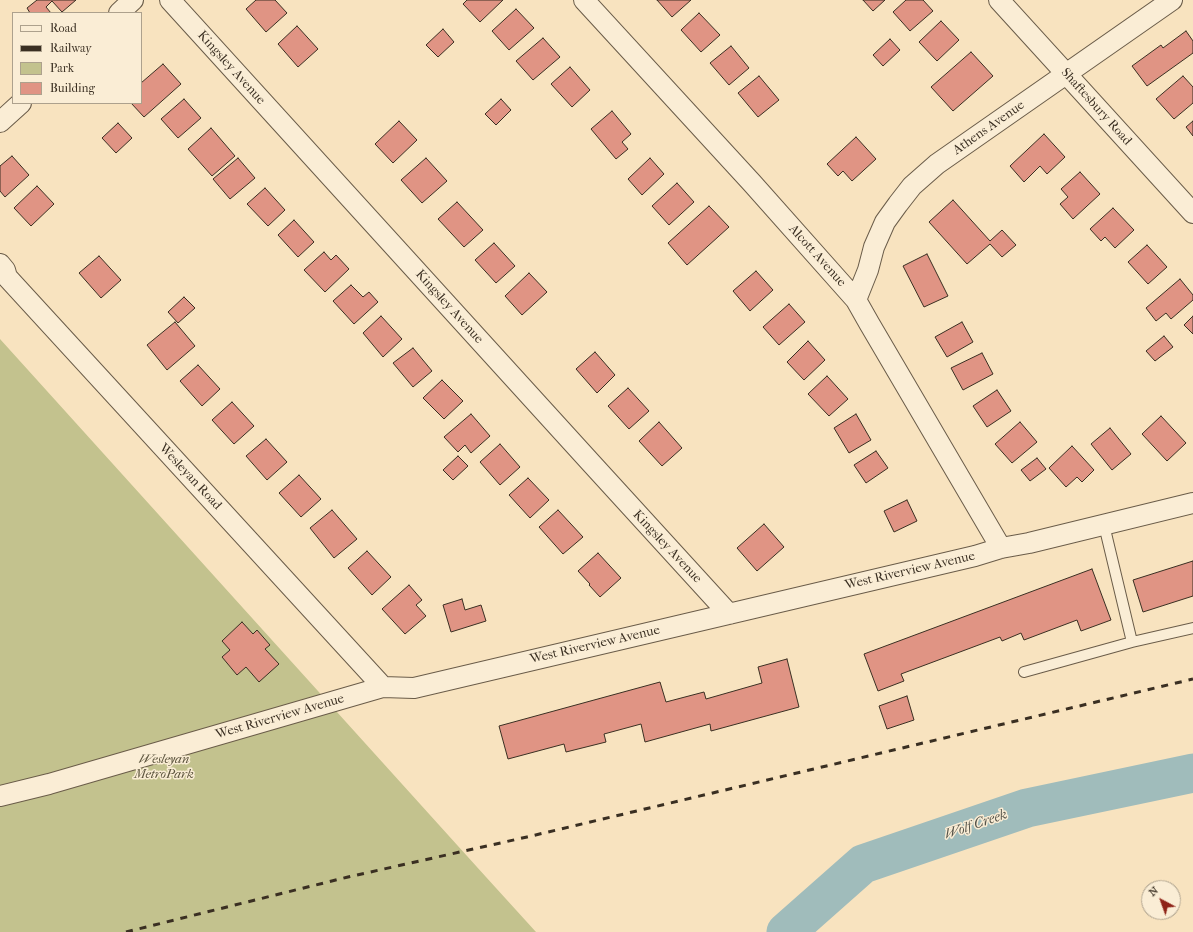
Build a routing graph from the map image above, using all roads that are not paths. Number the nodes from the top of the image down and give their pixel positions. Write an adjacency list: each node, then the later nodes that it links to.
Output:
1 (134, 0): 6 (street)
2 (170, 0): 16 (street, Kingsley Avenue)
3 (584, 0): 12 (street, Alcott Avenue)
4 (998, 0): 7 (street, Shaftesbury Road)
5 (1172, 0): 7 (street, Athens Avenue)
6 (120, 12)
7 (1066, 74): 10 (street, Shaftesbury Road); 12 (street, Athens Avenue)
8 (20, 104): 9 (street)
9 (0, 122)
10 (1193, 213)
11 (0, 264): 20 (street, Wesleyan Road)
12 (856, 300): 15 (street, Alcott Avenue)
13 (1193, 503): 14 (street, West Riverview Avenue)
14 (1104, 524): 15 (street, West Riverview Avenue); 18 (lane)
15 (1001, 548): 16 (street, West Riverview Avenue)
16 (729, 614): 20 (street, West Riverview Avenue)
17 (1193, 628): 18 (lane)
18 (1132, 642): 19 (lane)
19 (1024, 672)
20 (383, 687): 21 (street, West Riverview Avenue)
21 (0, 796)

